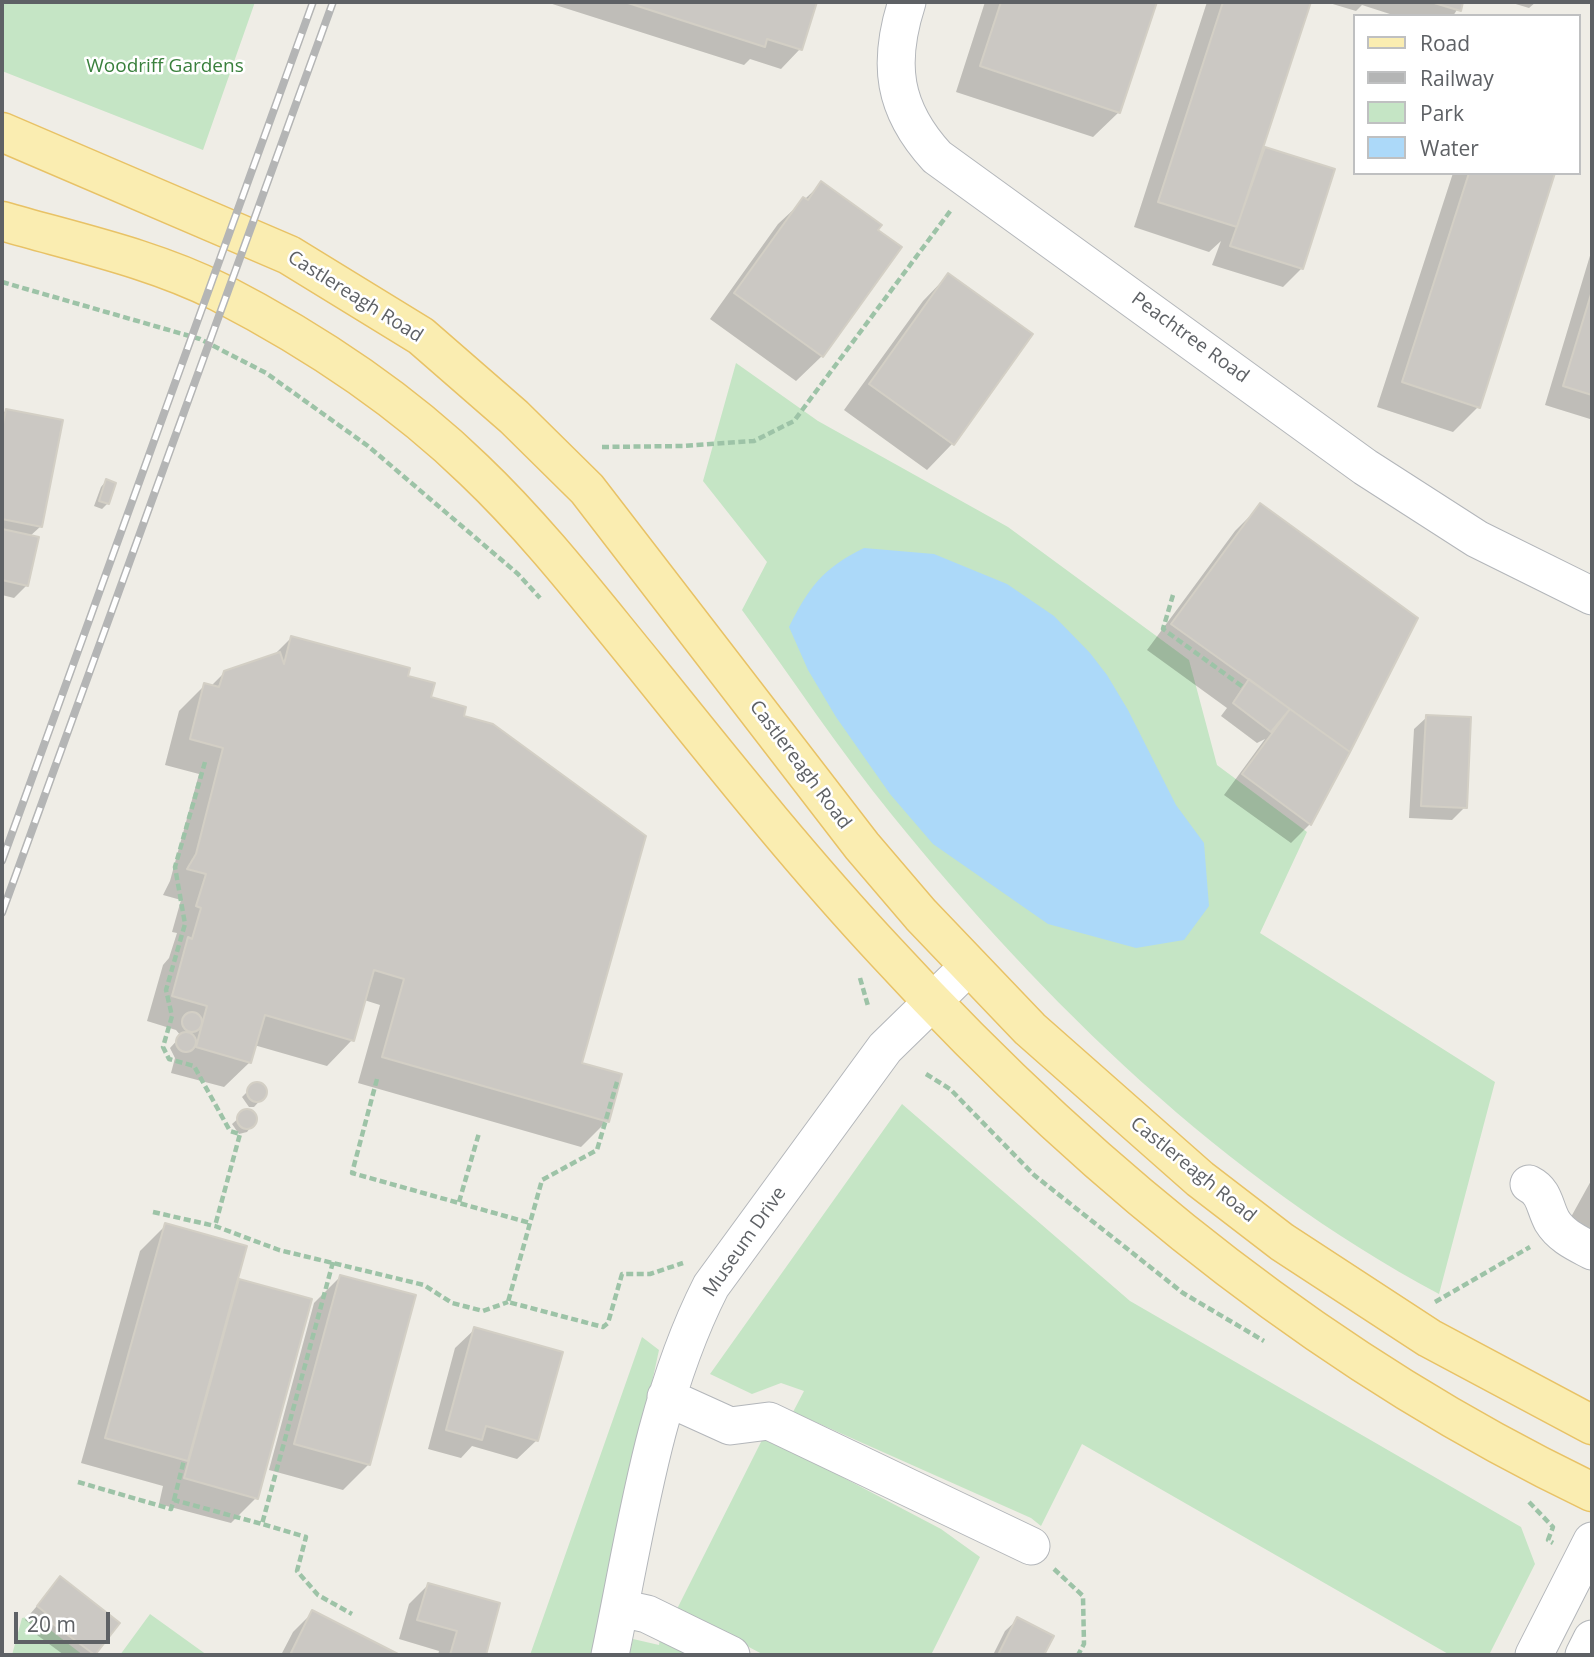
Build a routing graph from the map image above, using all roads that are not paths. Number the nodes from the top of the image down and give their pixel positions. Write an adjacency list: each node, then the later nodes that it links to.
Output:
1 (907, 2): 4 (street, Peachtree Road)
2 (2, 132): 5 (main road, Castlereagh Road)
3 (2, 221): 6 (main road)
4 (1592, 596)
5 (968, 967): 6 (street, Museum Drive); 10 (main road, Castlereagh Road)
6 (932, 1002): 9 (street, Museum Drive); 11 (main road)
7 (1529, 1184): 8 (street)
8 (1592, 1251)
9 (666, 1397): 13 (street); 14 (street, Museum Drive)
10 (1592, 1425)
11 (1592, 1492)
12 (1592, 1541): 18 (street)
13 (1031, 1546)
14 (620, 1608): 16 (street, Museum Drive); 17 (street)
15 (1592, 1640): 19 (street)
16 (610, 1655)
17 (731, 1655)
18 (1534, 1655)
19 (1584, 1655)

